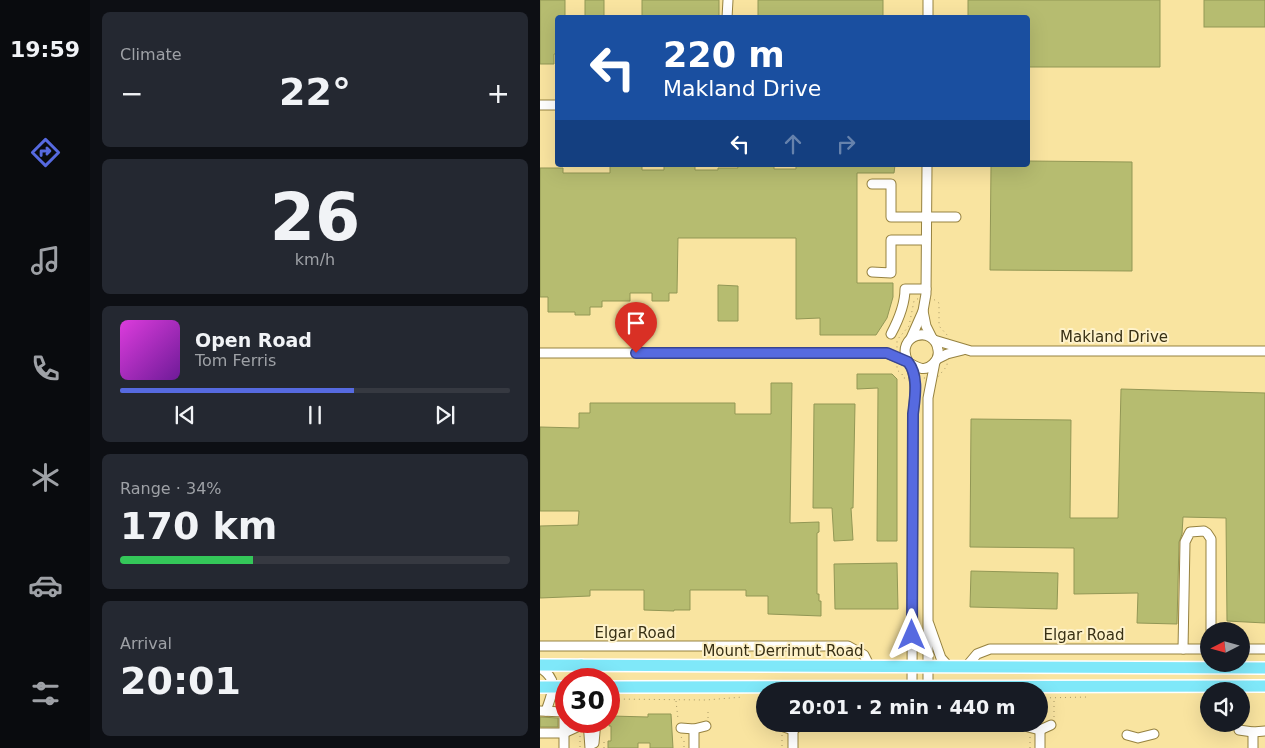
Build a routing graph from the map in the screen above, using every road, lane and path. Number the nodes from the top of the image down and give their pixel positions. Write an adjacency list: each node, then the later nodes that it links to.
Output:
1 (728, 0): 3 (street)
2 (928, 0): 4 (street)
3 (727, 15)
4 (928, 15)
5 (540, 106): 6 (street)
6 (555, 106)
7 (927, 167): 9 (street)
8 (872, 184): 9 (street)
9 (927, 217): 10 (street); 11 (street)
10 (956, 217)
11 (926, 240): 12 (street); 13 (street)
12 (872, 272)
13 (926, 288): 14 (street); 15 (street)
14 (922, 311): 16 (street); 17 (street)
15 (891, 334)
16 (933, 339): 17 (street); 18 (street, Makland Drive); 22 (street)
17 (910, 340): 21 (street); 23 (street)
18 (963, 350): 19 (street, Makland Drive); 22 (street, Makland Drive)
19 (1265, 351)
20 (540, 353): 21 (street)
21 (887, 353): 23 (street)
22 (936, 361): 23 (street); 24 (street)
23 (909, 363): 34 (street)
24 (927, 617): 35 (street); 36 (street)
25 (1212, 622): 27 (street)
26 (540, 646): 33 (street, Elgar Road)
27 (1183, 649): 28 (street, Elgar Road); 37 (street, Elgar Road)
28 (1200, 649)
29 (1250, 649): 30 (street)
30 (1265, 649)
31 (581, 665): 32 (main road, Mount Derrimut Road); 33 (main road, Mount Derrimut Road); 38 (main road)
32 (540, 666): 44 (street)
33 (870, 667): 34 (main road, Mount Derrimut Road)
34 (912, 667): 35 (main road, Mount Derrimut Road); 40 (street)
35 (927, 667): 36 (main road, Mount Derrimut Road); 41 (street)
36 (949, 667): 37 (main road, Mount Derrimut Road)
37 (966, 667): 39 (main road, Mount Derrimut Road)
38 (586, 668)
39 (1265, 668)
40 (912, 682)
41 (928, 682)
42 (1265, 686): 47 (main road)
43 (540, 687): 44 (main road)
44 (554, 687): 51 (street)
45 (620, 687): 46 (main road)
46 (756, 687)
47 (1048, 687)
48 (747, 697): 49 (path)
49 (620, 698)
50 (1054, 698): 52 (path)
51 (543, 711)
52 (1052, 724): 54 (street)
53 (706, 726): 56 (street)
54 (1048, 726)
55 (681, 728): 56 (street)
56 (694, 730): 74 (street)
57 (1265, 731): 62 (street)
58 (780, 732): 75 (path)
59 (793, 732): 76 (street)
60 (1040, 732): 78 (street)
61 (1250, 732): 62 (street)
62 (1253, 732): 80 (street)
63 (540, 733): 64 (street)
64 (555, 733)
65 (564, 733): 72 (street)
66 (590, 733): 73 (street)
67 (594, 733): 73 (street)
68 (1154, 734): 71 (street)
69 (1126, 735): 71 (street)
70 (1030, 737): 77 (path)
71 (1138, 738): 79 (street)
72 (564, 748)
73 (592, 748)
74 (694, 748)
75 (782, 748)
76 (793, 748)
77 (1030, 748)
78 (1040, 748)
79 (1138, 748)
80 (1253, 748)

